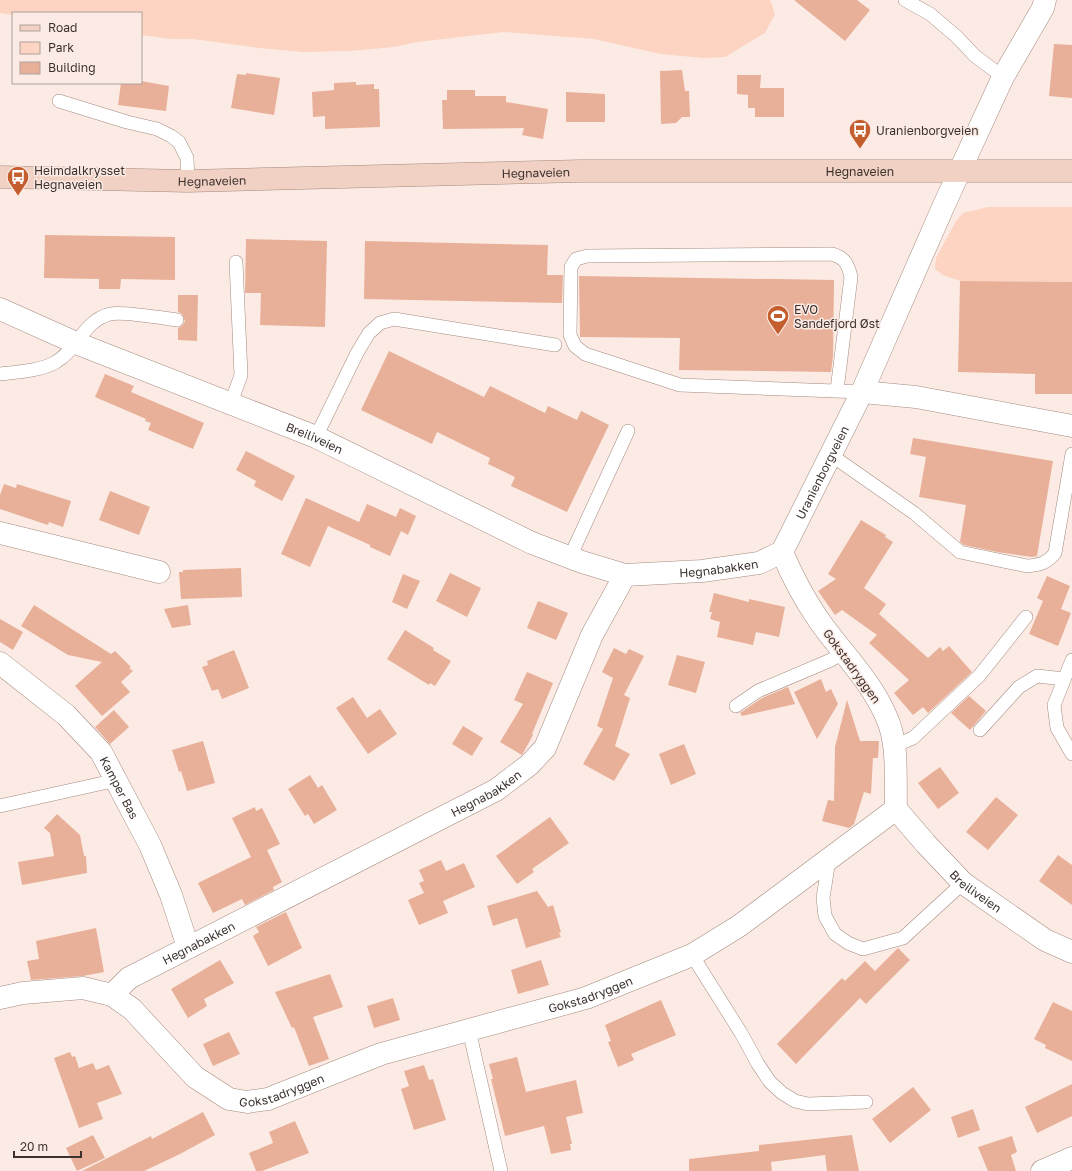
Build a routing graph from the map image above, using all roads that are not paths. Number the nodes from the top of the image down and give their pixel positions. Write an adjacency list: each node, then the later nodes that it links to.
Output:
1 (905, 0): 3 (lane)
2 (1045, 0): 3 (street, Uranienborgveien)
3 (1002, 77): 5 (street, Uranienborgveien)
4 (59, 101): 8 (lane)
5 (961, 171): 6 (main road, Hegnaveien); 8 (main road, Hegnaveien); 16 (street, Uranienborgveien)
6 (1072, 172)
7 (0, 177): 8 (main road, Hegnaveien)
8 (188, 181)
9 (236, 262): 17 (lane)
10 (0, 309): 12 (street, Breiliveien)
11 (177, 320): 12 (lane)
12 (76, 343): 14 (lane); 17 (street, Breiliveien)
13 (556, 344): 20 (lane)
14 (0, 374)
15 (837, 390): 15 (lane); 16 (lane)
16 (862, 392): 18 (street); 22 (street, Uranienborgveien)
17 (230, 404): 20 (street, Breiliveien)
18 (1072, 426)
19 (628, 432): 25 (lane)
20 (316, 437): 25 (street, Breiliveien)
21 (1072, 454): 22 (lane)
22 (830, 455): 24 (street, Uranienborgveien)
23 (0, 534): 26 (street)
24 (782, 552): 27 (street, Hegnabakken); 29 (street, Gokstadryggen)
25 (570, 557): 27 (street, Breiliveien)
26 (159, 572)
27 (625, 574): 42 (street, Hegnabakken)
28 (1026, 617): 35 (lane)
29 (844, 652): 33 (lane); 35 (street, Gokstadryggen)
30 (1072, 660): 32 (lane)
31 (0, 663): 37 (street, Kamper Bas)
32 (1064, 679): 34 (lane); 36 (lane)
33 (736, 706)
34 (980, 730)
35 (894, 746): 39 (street, Gokstadryggen)
36 (1072, 754)
37 (117, 780): 38 (lane); 42 (street, Kamper Bas)
38 (0, 806)
39 (896, 809): 40 (street, Gokstadryggen); 41 (street, Breiliveien)
40 (829, 860): 41 (lane); 44 (street, Gokstadryggen)
41 (963, 883): 43 (street, Breiliveien)
42 (188, 947): 45 (street, Hegnabakken)
43 (1072, 952)
44 (692, 955): 47 (street, Gokstadryggen); 48 (lane)
45 (112, 995): 46 (street, Gokstadryggen); 47 (street, Gokstadryggen)
46 (0, 998)
47 (469, 1030): 50 (lane)
48 (866, 1102)
49 (1072, 1158): 51 (street)
50 (501, 1171)
51 (1042, 1171)

